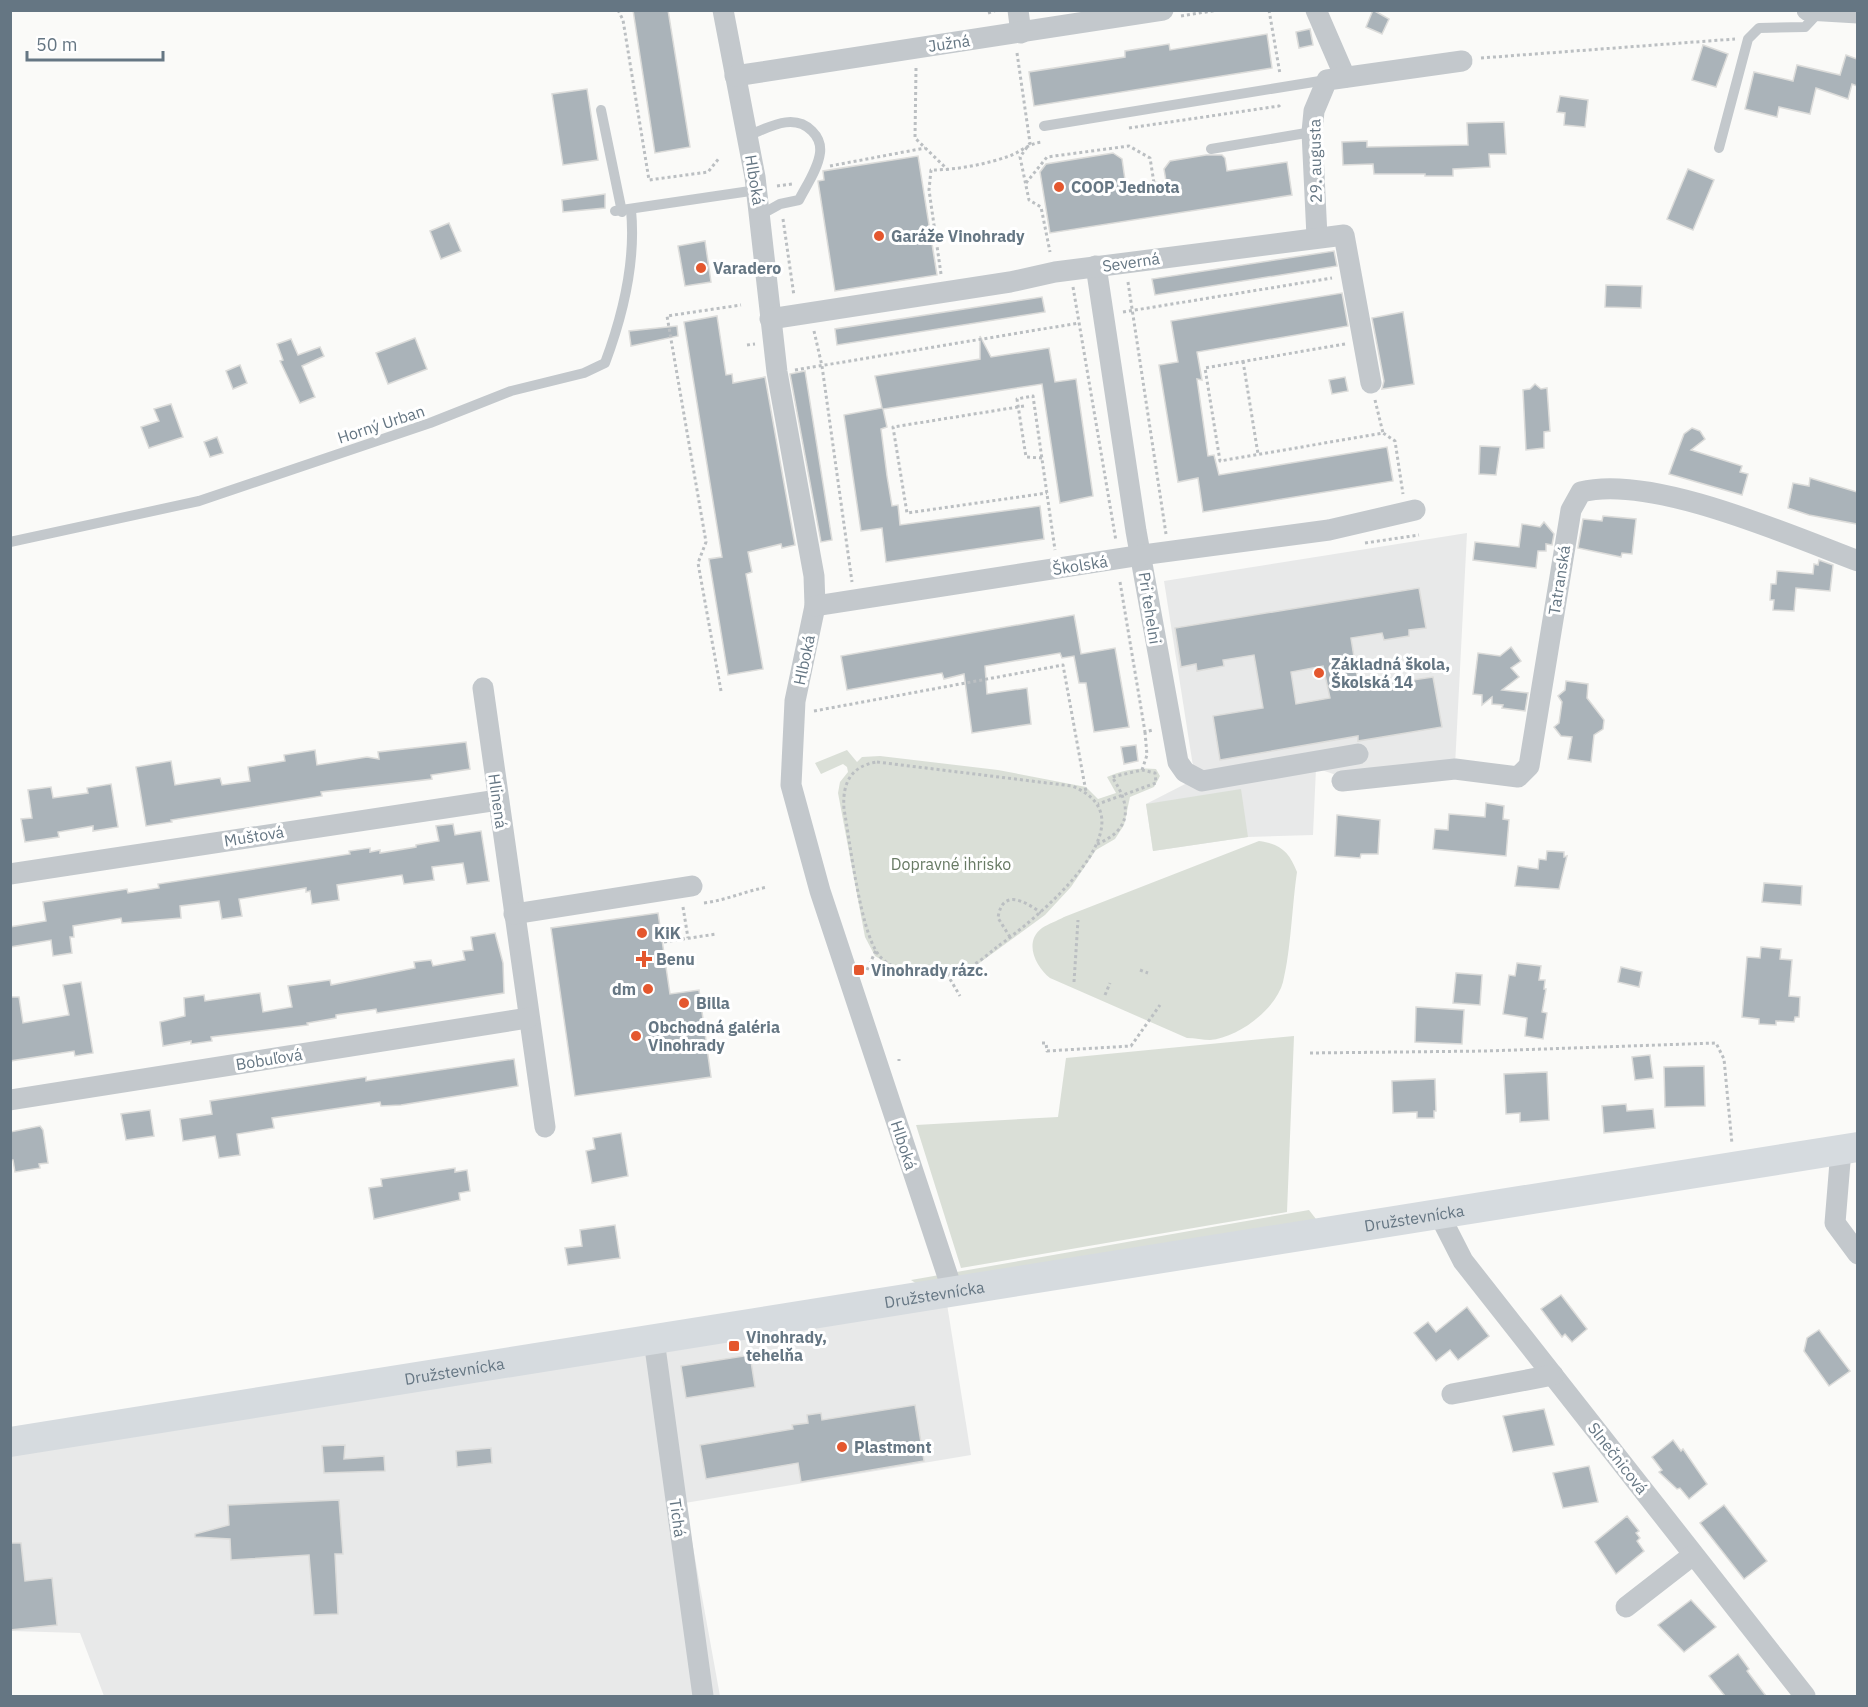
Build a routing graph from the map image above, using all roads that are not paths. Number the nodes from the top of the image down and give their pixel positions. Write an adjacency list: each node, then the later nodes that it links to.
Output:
1 (723, 10): 9 (street, Hlboká)
2 (1018, 10): 7 (street)
3 (1163, 10): 7 (street, Južná)
4 (1316, 10): 10 (street)
5 (1813, 11): 6 (street); 15 (lane)
6 (1857, 13)
7 (1018, 33): 9 (street, Južná)
8 (1462, 61): 10 (street)
9 (735, 76): 14 (street, Hlboká)
10 (1336, 78): 12 (lane); 13 (street, 29. augusta)
11 (601, 110): 18 (lane)
12 (1044, 126)
13 (1312, 132): 16 (lane); 20 (street, 29. augusta)
14 (747, 136): 17 (street, Hlboká); 19 (lane)
15 (1719, 148)
16 (1211, 149)
17 (767, 188): 18 (lane); 19 (street, Hlboká)
18 (623, 211): 25 (lane, Horný Urban)
19 (760, 215): 22 (street, Hlboká)
20 (1317, 237): 21 (street, Severná); 23 (street, Severná)
21 (1096, 266): 22 (street, Severná); 26 (street, Pri tehelni)
22 (770, 319): 28 (street, Hlboká)
23 (1371, 383)
24 (1409, 504): 26 (street, Školská)
25 (10, 542)
26 (1142, 555): 28 (street, Školská); 30 (street, Pri tehelni)
27 (1857, 561): 31 (street, Tatranská)
28 (815, 606): 42 (street, Hlboká)
29 (483, 688): 32 (street, Hlinená)
30 (1358, 754)
31 (1342, 781)
32 (498, 800): 33 (street, Muštová); 35 (street, Hlinená)
33 (10, 874)
34 (687, 893): 35 (street)
35 (514, 914): 36 (street, Hlinená)
36 (528, 1018): 37 (street, Bobuľová); 38 (street, Hlinená)
37 (10, 1100)
38 (544, 1127)
39 (1849, 1149): 40 (main road, Družstevnícka); 41 (street)
40 (1439, 1214): 42 (main road, Družstevnícka); 44 (street, Slnečnicová)
41 (1857, 1254)
42 (953, 1292): 43 (main road, Družstevnícka)
43 (654, 1340): 46 (main road, Družstevnícka); 49 (street, Tichá)
44 (1553, 1375): 45 (street); 47 (street, Slnečnicová)
45 (1452, 1394)
46 (10, 1442)
47 (1693, 1555): 48 (street); 50 (street, Slnečnicová)
48 (1626, 1607)
49 (703, 1696)
50 (1804, 1696)

